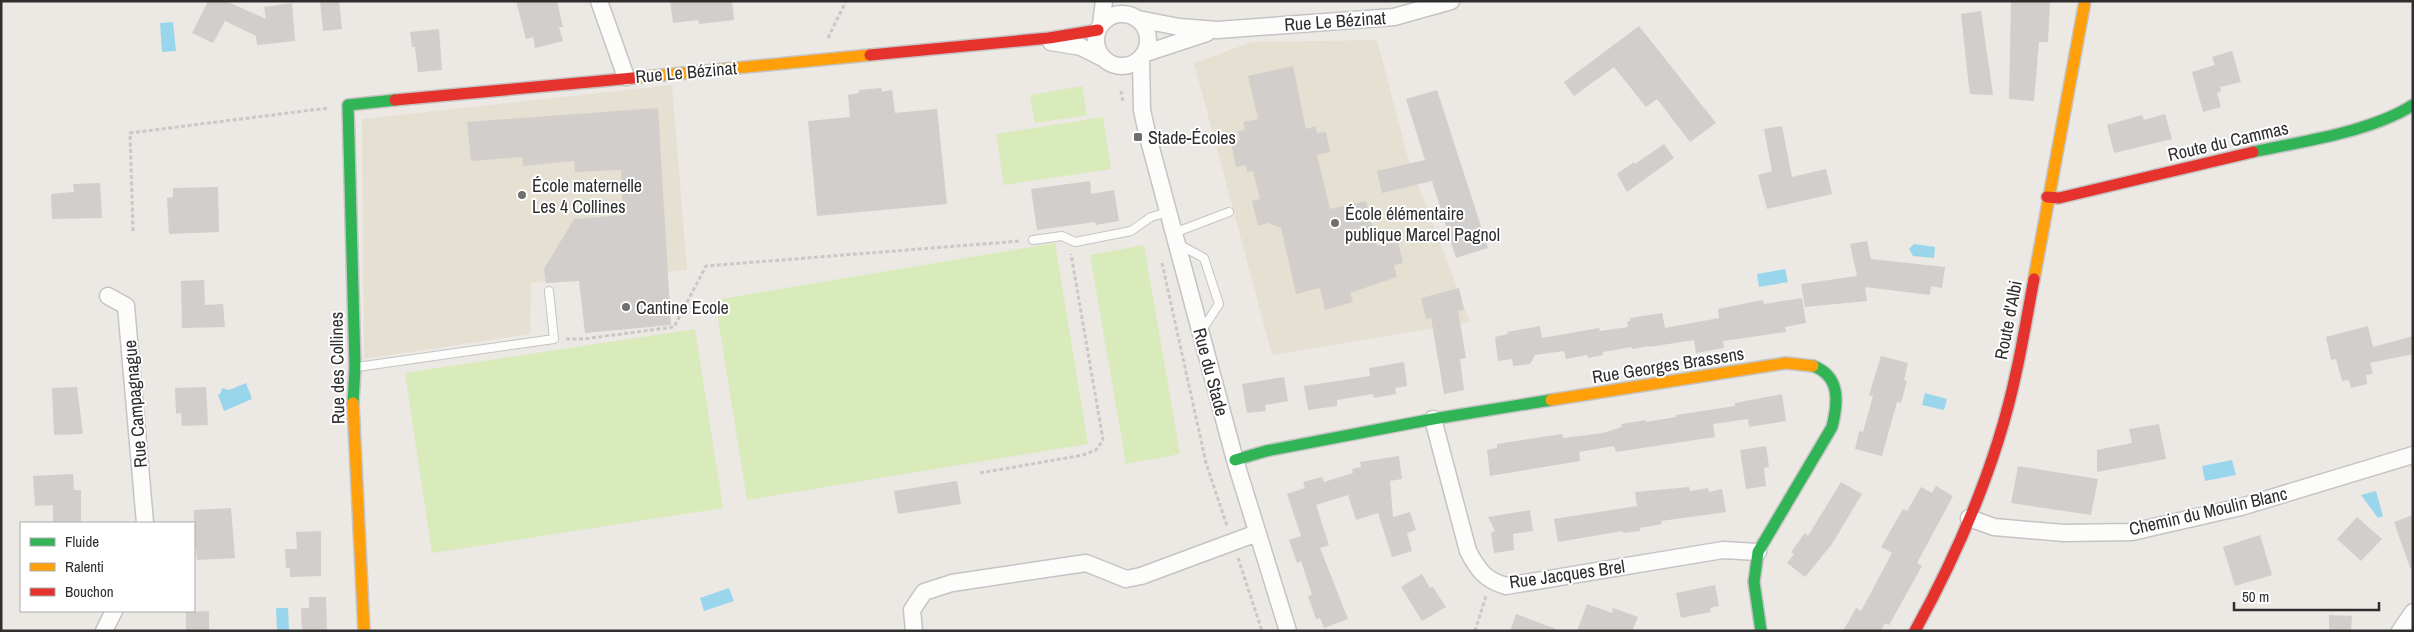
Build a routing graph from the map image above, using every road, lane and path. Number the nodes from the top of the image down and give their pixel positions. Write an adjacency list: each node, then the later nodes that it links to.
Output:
1 (599, 1): 14 (street)
2 (846, 1): 12 (path)
3 (1104, 1): 8 (street)
4 (1120, 1): 7 (street)
5 (1451, 1): 9 (street, Rue Le Bézinat)
6 (2086, 1): 20 (street, Route d'Albi)
7 (1136, 17): 8 (street); 9 (street, Rue Le Bézinat); 11 (street)
8 (1099, 27): 10 (street, Rue Le Bézinat); 13 (street)
9 (1217, 30): 11 (street, Rue Le Bézinat)
10 (1024, 39): 12 (street, Rue Le Bézinat); 13 (street, Rue Le Bézinat)
11 (1143, 56): 13 (street); 19 (street, Rue du Stade)
12 (818, 59): 14 (street, Rue Le Bézinat)
13 (1106, 60): 15 (street, Rue du Stade)
14 (626, 77): 17 (street, Rue Le Bézinat)
15 (1131, 87): 16 (path); 19 (street, Rue du Stade)
16 (1123, 102)
17 (348, 105): 23 (path); 32 (street, Rue des Collines)
18 (2413, 105): 20 (street, Route du Cammas)
19 (1142, 110): 21 (street, Rue du Stade)
20 (2047, 198): 37 (street, Route d'Albi)
21 (1168, 212): 24 (street, Rue du Stade); 25 (lane)
22 (1229, 212): 24 (lane)
23 (133, 231)
24 (1175, 238): 30 (street, Rue du Stade); 30 (lane)
25 (1069, 239): 26 (lane); 36 (path)
26 (1033, 240): 31 (path)
27 (1161, 261): 40 (path)
28 (549, 291): 31 (lane)
29 (108, 296): 38 (street, Rue Campagnague)
30 (1200, 332): 35 (street, Rue du Stade)
31 (554, 339): 32 (lane)
32 (355, 367): 46 (street, Rue des Collines)
33 (1433, 419): 35 (street, Rue Georges Brassens); 41 (street, Rue Georges Brassens); 42 (street, Rue Jacques Brel)
34 (2413, 455): 37 (street, Chemin du Moulin Blanc)
35 (1235, 460): 39 (street, Rue du Stade)
36 (980, 473)
37 (1970, 518): 52 (street, Route d'Albi)
38 (145, 522)
39 (1257, 533): 40 (street); 49 (street, Rue du Stade)
40 (1232, 543): 47 (street); 48 (path)
41 (1758, 552): 42 (street, Rue Jacques Brel); 51 (street, Rue Georges Brassens)
42 (1491, 581): 50 (path)
43 (114, 612): 45 (street)
44 (2413, 612): 53 (street)
45 (104, 631)
46 (364, 631)
47 (914, 631)
48 (1262, 631)
49 (1288, 631)
50 (1475, 631)
51 (1761, 631)
52 (1915, 631)
53 (2400, 631)

